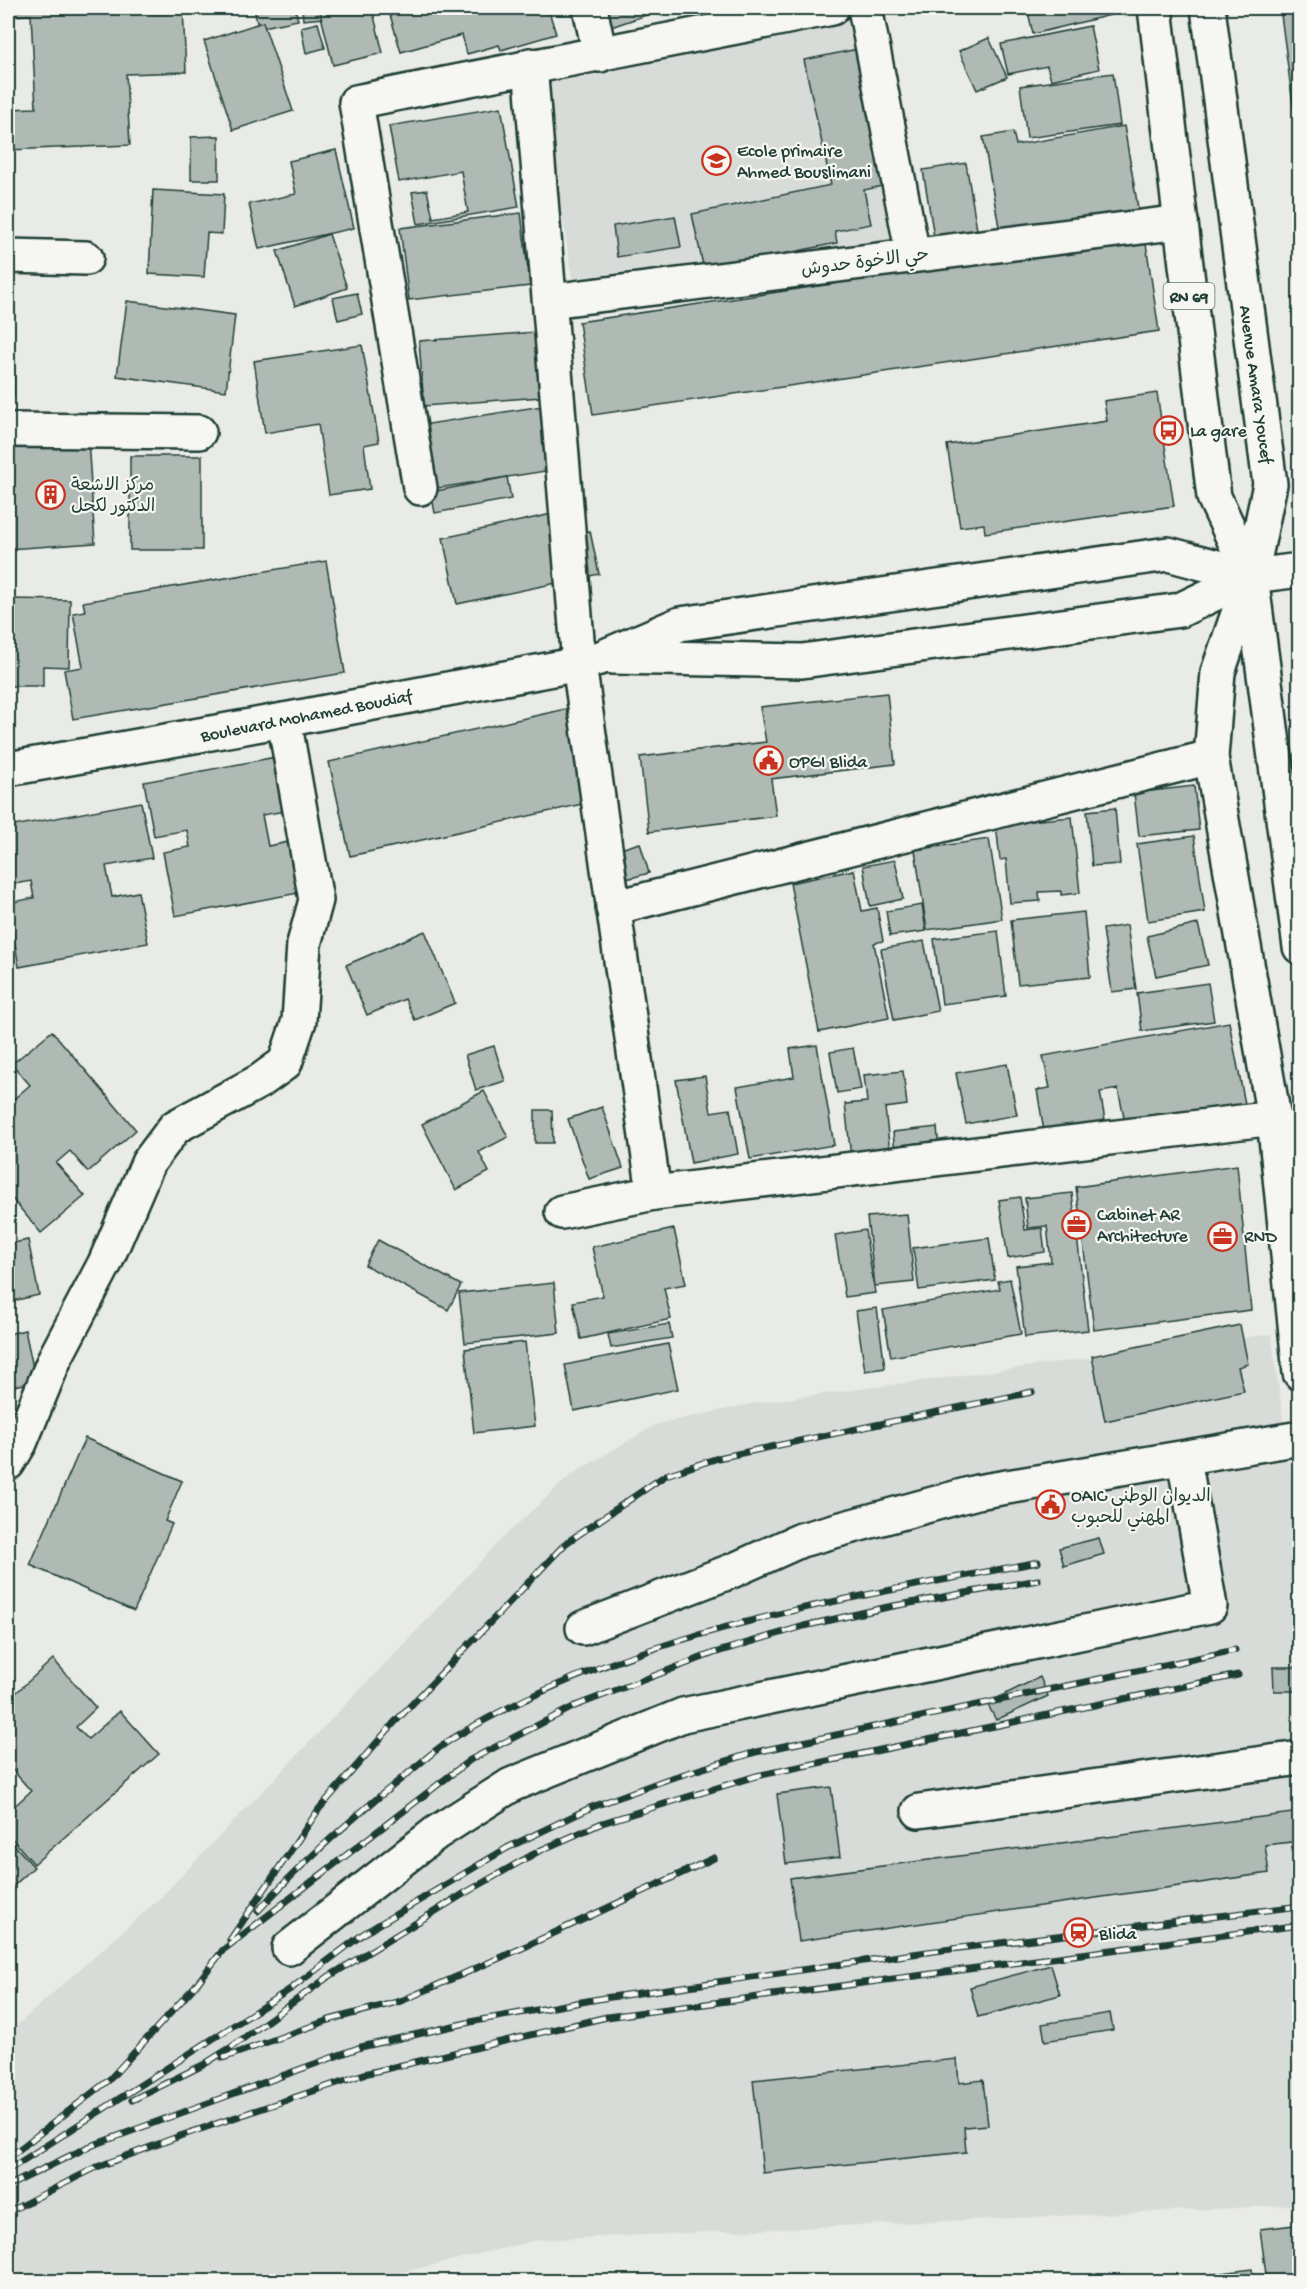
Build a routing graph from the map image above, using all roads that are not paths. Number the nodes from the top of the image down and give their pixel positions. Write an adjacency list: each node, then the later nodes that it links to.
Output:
1 (590, 8): 6 (street)
2 (832, 8): 6 (street)
3 (865, 8): 9 (street)
4 (1155, 8): 8 (street, RN 69)
5 (1208, 8): 17 (street, Avenue Amara Youcef / RN 69)
6 (600, 55): 7 (street)
7 (531, 65): 12 (street); 15 (street)
8 (1181, 222): 9 (street, حي الاخوة حدوش); 17 (street, RN 69)
9 (913, 255): 12 (street, حي الاخوة حدوش)
10 (8, 256): 11 (street)
11 (86, 258)
12 (550, 301): 18 (street)
13 (8, 430): 14 (street)
14 (199, 432)
15 (420, 488)
16 (1299, 570): 17 (street)
17 (1251, 576): 18 (street); 18 (street); 20 (street); 23 (street, RN 69)
18 (591, 660): 19 (street, Boulevard Mohamed Boudiaf); 22 (street)
19 (284, 720): 21 (street, Boulevard Mohamed Boudiaf); 30 (street)
20 (1211, 757): 22 (street); 24 (street)
21 (8, 769)
22 (613, 908): 25 (street)
23 (1299, 947)
24 (1274, 1118): 25 (street); 27 (street)
25 (654, 1193): 26 (street)
26 (562, 1212)
27 (1299, 1373)
28 (1299, 1438): 29 (street)
29 (1184, 1459): 31 (street); 34 (street)
30 (8, 1464)
31 (583, 1628)
32 (1299, 1758): 33 (street)
33 (919, 1811)
34 (289, 1948)

